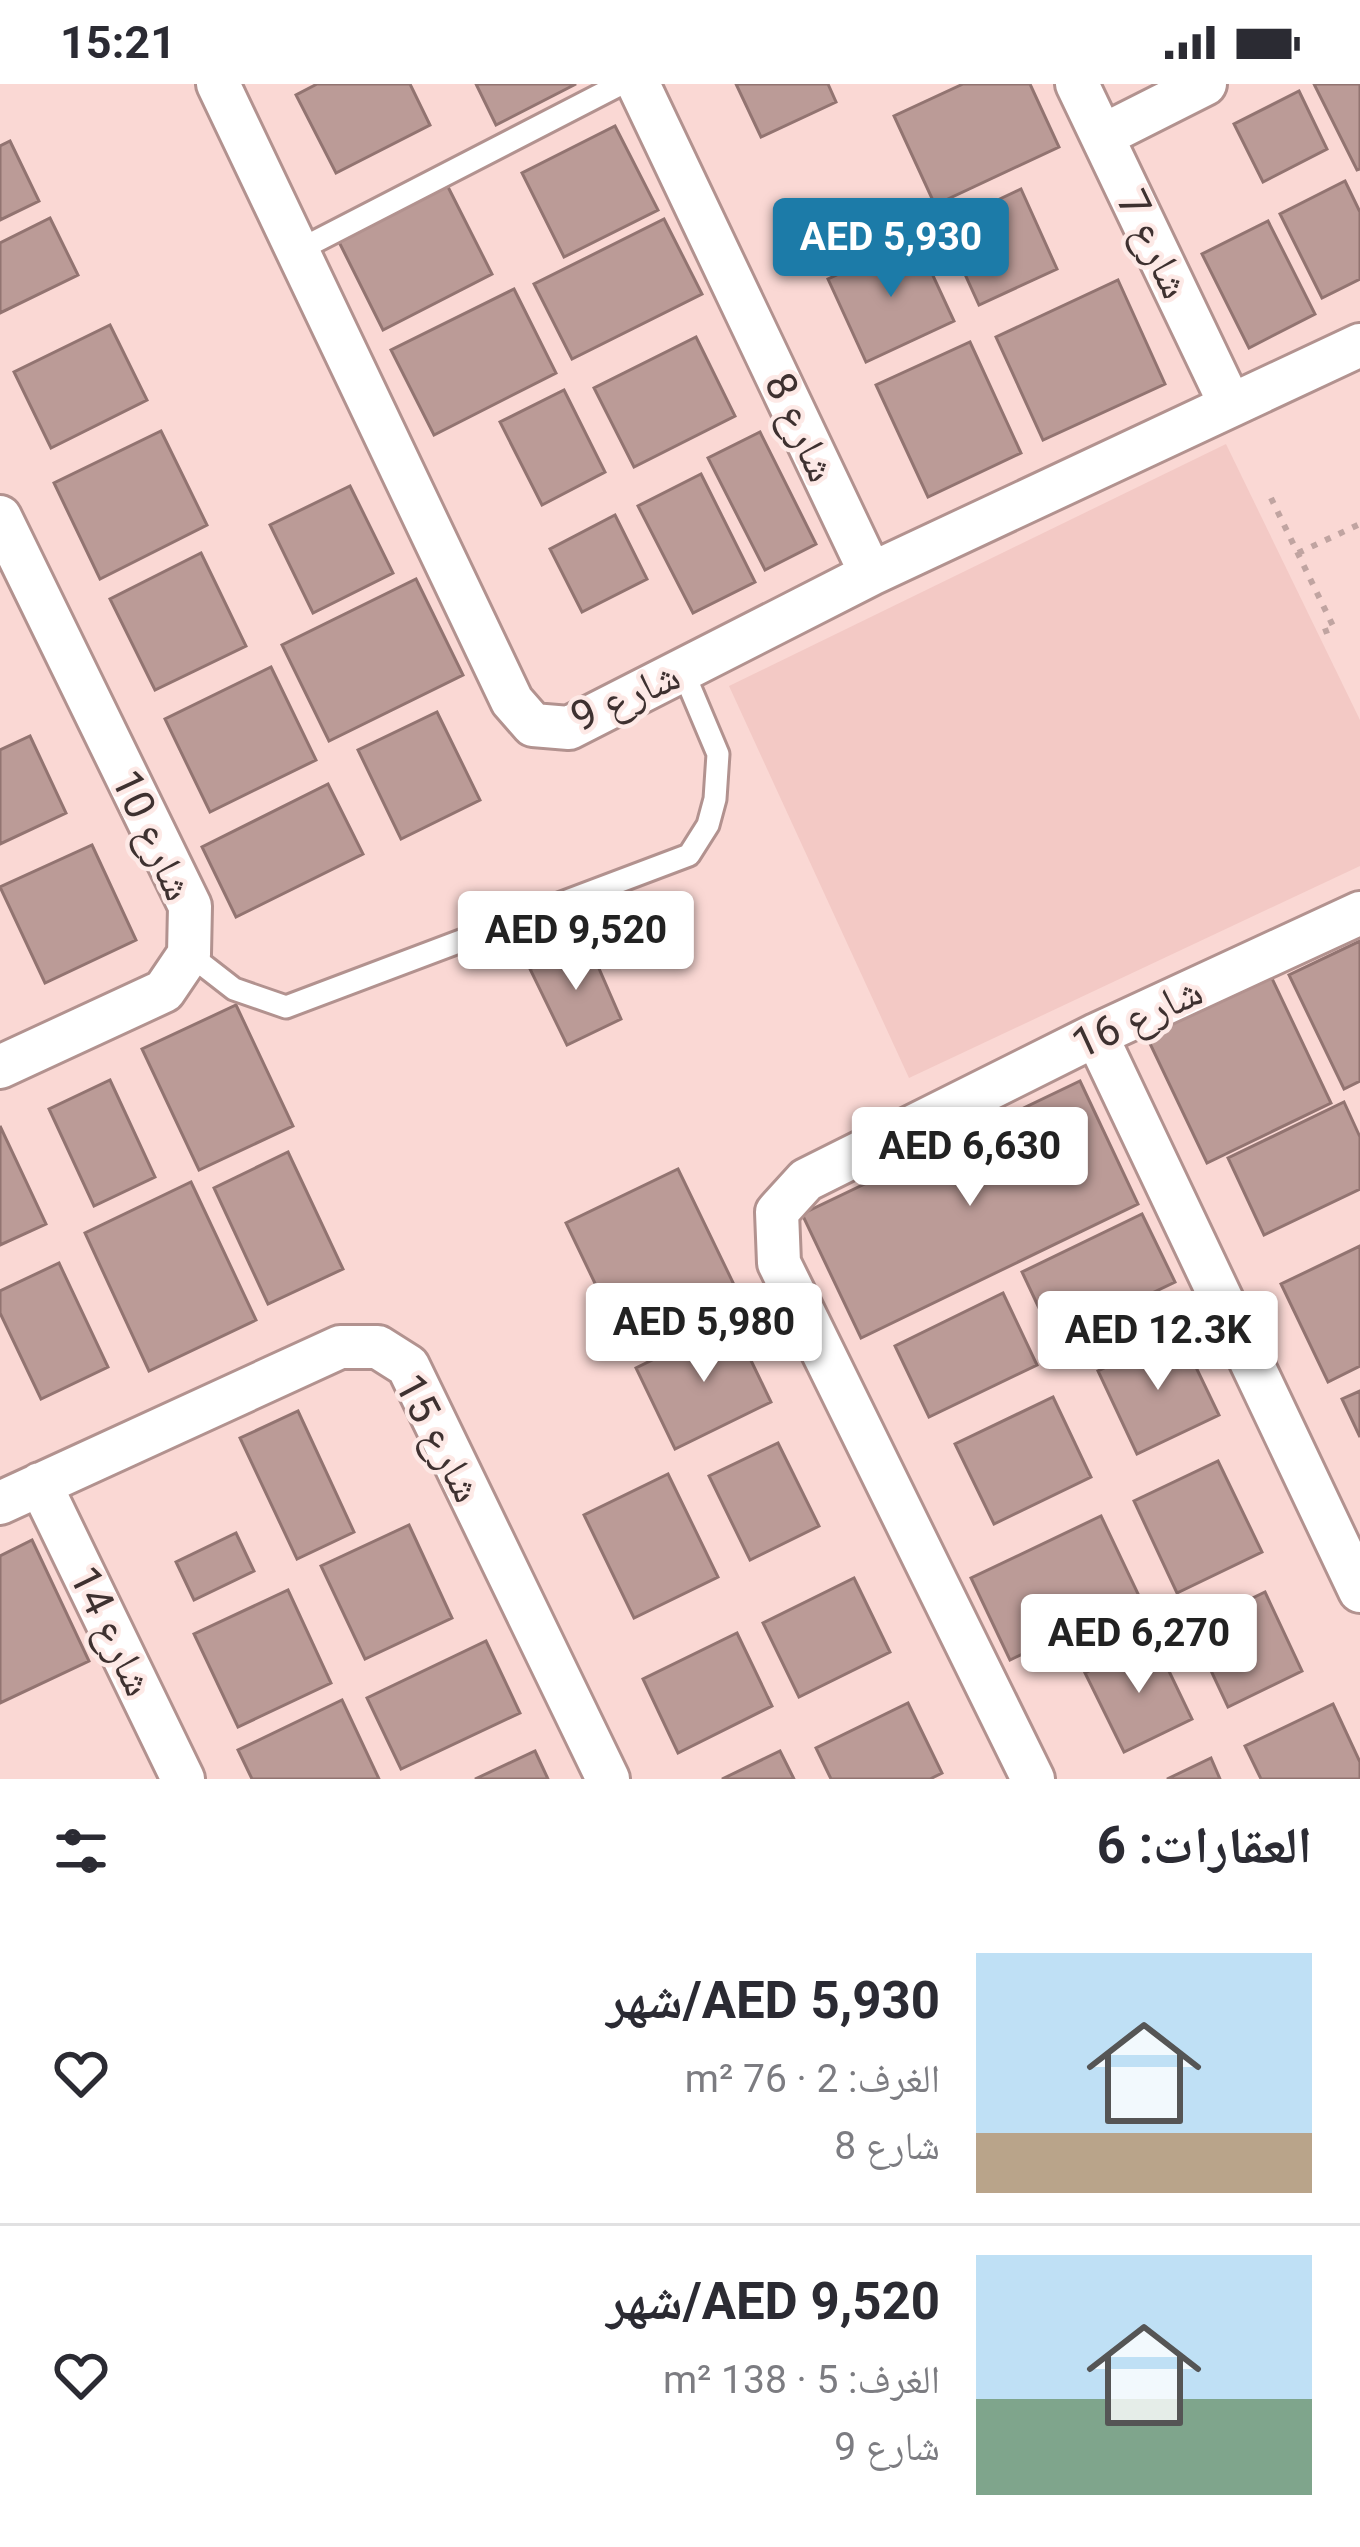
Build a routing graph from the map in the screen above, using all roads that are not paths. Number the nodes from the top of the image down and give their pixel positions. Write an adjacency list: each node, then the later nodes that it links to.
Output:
1 (218, 84): 7 (street, شارع 9)
2 (621, 84): 7 (lane)
3 (638, 84): 11 (street, شارع 8)
4 (1077, 84): 6 (street, شارع 7)
5 (1205, 84): 6 (street)
6 (1102, 136): 9 (street, شارع 7)
7 (297, 251): 12 (street, شارع 9)
8 (1360, 345): 9 (street, شارع 9)
9 (1230, 404): 11 (street, شارع 9)
10 (0, 517): 14 (street, شارع 10)
11 (871, 574): 12 (street, شارع 9)
12 (683, 670): 14 (lane)
13 (1360, 913): 15 (street, شارع 16)
14 (189, 954): 16 (street, شارع 10)
15 (1096, 1036): 19 (street); 22 (street, شارع 16)
16 (0, 1067)
17 (40, 1484): 18 (street, شارع 15); 20 (street, شارع 14); 21 (street, شارع 15)
18 (0, 1503)
19 (1360, 1591)
20 (183, 1779)
21 (608, 1779)
22 (1033, 1779)

